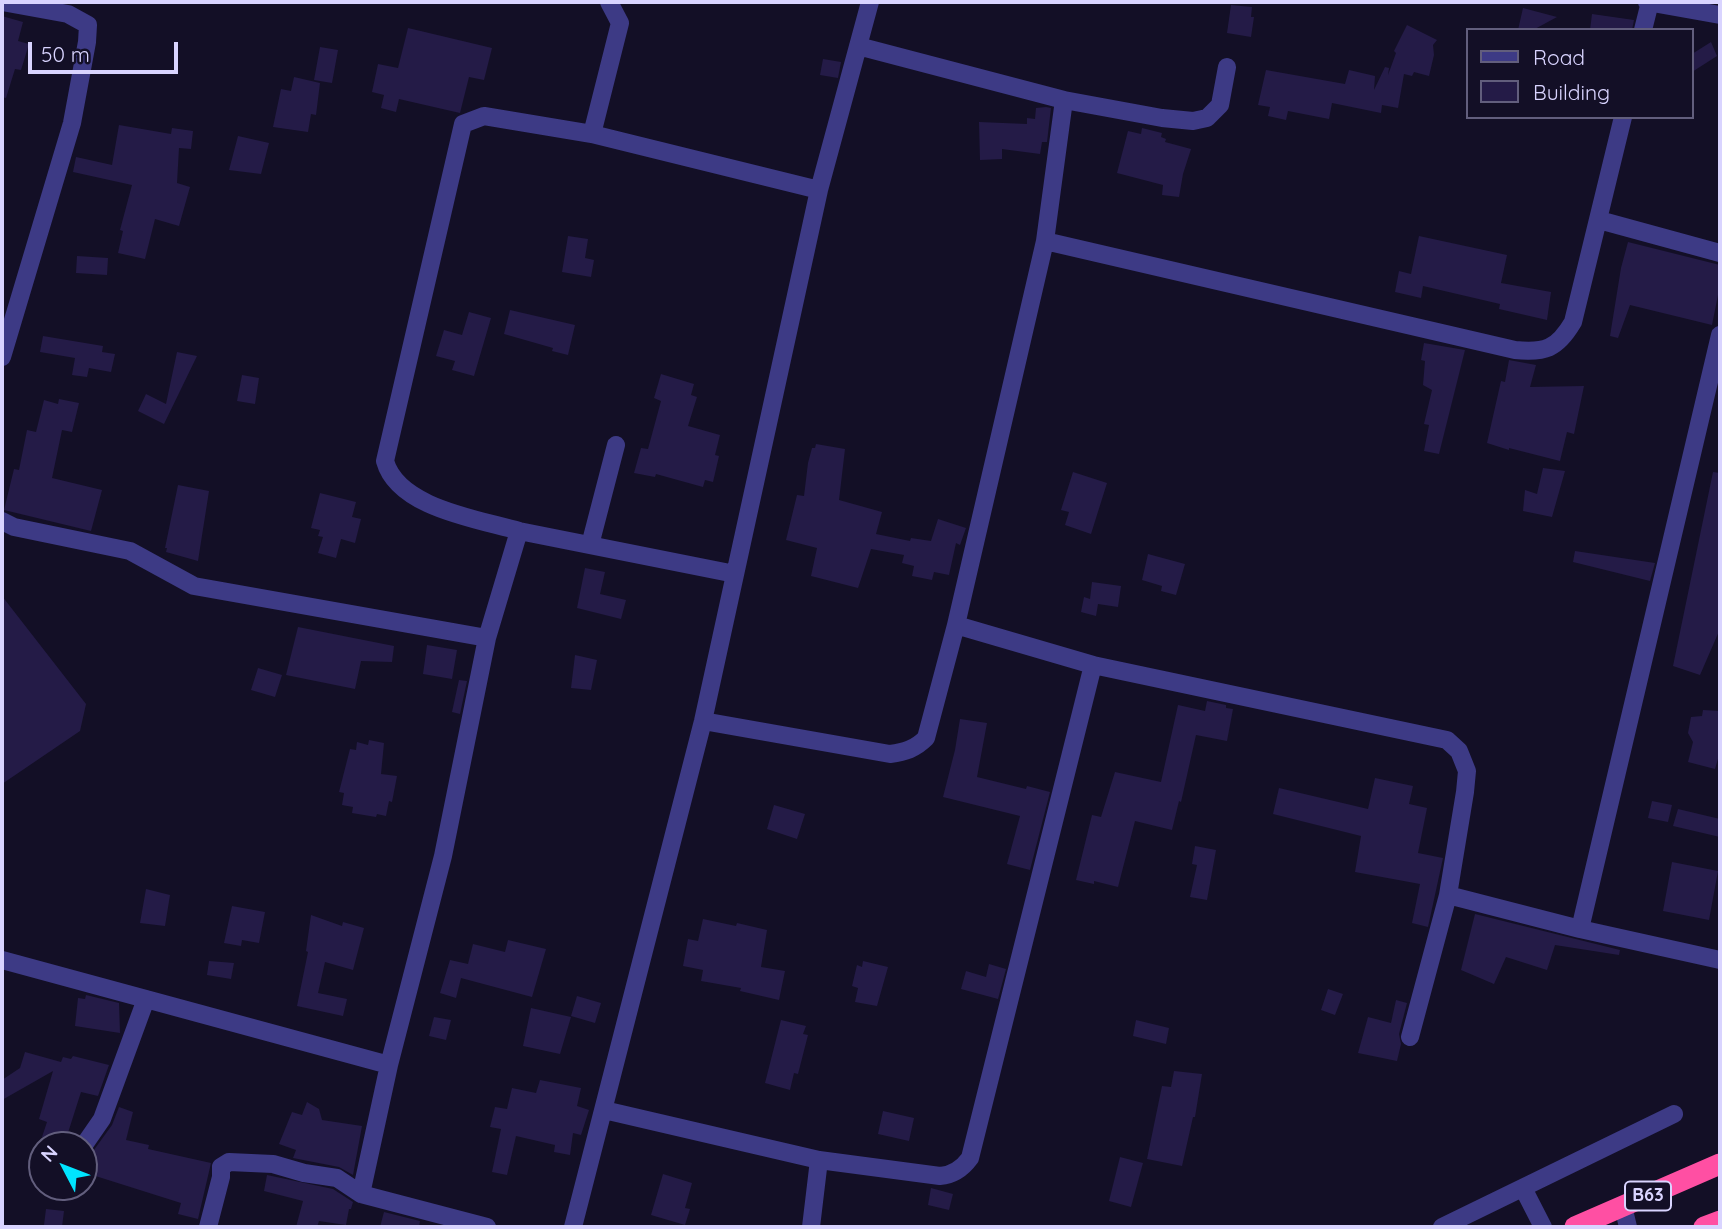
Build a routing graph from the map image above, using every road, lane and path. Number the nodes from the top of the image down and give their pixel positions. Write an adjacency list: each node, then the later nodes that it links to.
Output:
1 (2, 2): 17 (street)
2 (609, 2): 11 (street)
3 (870, 2): 7 (street)
4 (1648, 2): 5 (street); 6 (street)
5 (1720, 15)
6 (1643, 28)
7 (858, 46): 9 (street); 12 (street)
8 (1227, 67): 9 (street)
9 (1064, 100): 14 (street)
10 (1623, 119): 13 (street)
11 (592, 134): 12 (street); 20 (street)
12 (819, 190): 22 (street)
13 (1599, 220): 14 (street); 15 (street)
14 (1045, 241): 23 (street)
15 (1720, 253)
16 (1720, 335): 28 (street)
17 (2, 357)
18 (616, 445): 21 (street)
19 (2, 521): 24 (street)
20 (519, 531): 21 (street); 24 (street)
21 (590, 545): 22 (street)
22 (736, 574): 26 (street)
23 (956, 625): 25 (street); 26 (street)
24 (487, 638): 33 (street)
25 (1093, 665): 27 (street); 37 (street)
26 (703, 721): 34 (street)
27 (1448, 895): 28 (street); 32 (street)
28 (1580, 929): 30 (street)
29 (2, 960): 31 (street)
30 (1720, 960)
31 (146, 999): 33 (street); 36 (street)
32 (1410, 1037)
33 (389, 1065): 40 (street)
34 (604, 1110): 37 (street); 45 (street)
35 (1674, 1114): 39 (street)
36 (94, 1131)
37 (819, 1160): 46 (street)
38 (1720, 1164): 41 (highway, B63)
39 (1523, 1188): 47 (street); 48 (street)
40 (361, 1194): 43 (street); 44 (street)
41 (1625, 1217): 49 (highway, B63)
42 (1720, 1221): 50 (highway)
43 (208, 1227)
44 (487, 1227)
45 (573, 1227)
46 (811, 1227)
47 (1442, 1227)
48 (1543, 1227)
49 (1575, 1227)
50 (1704, 1227)

